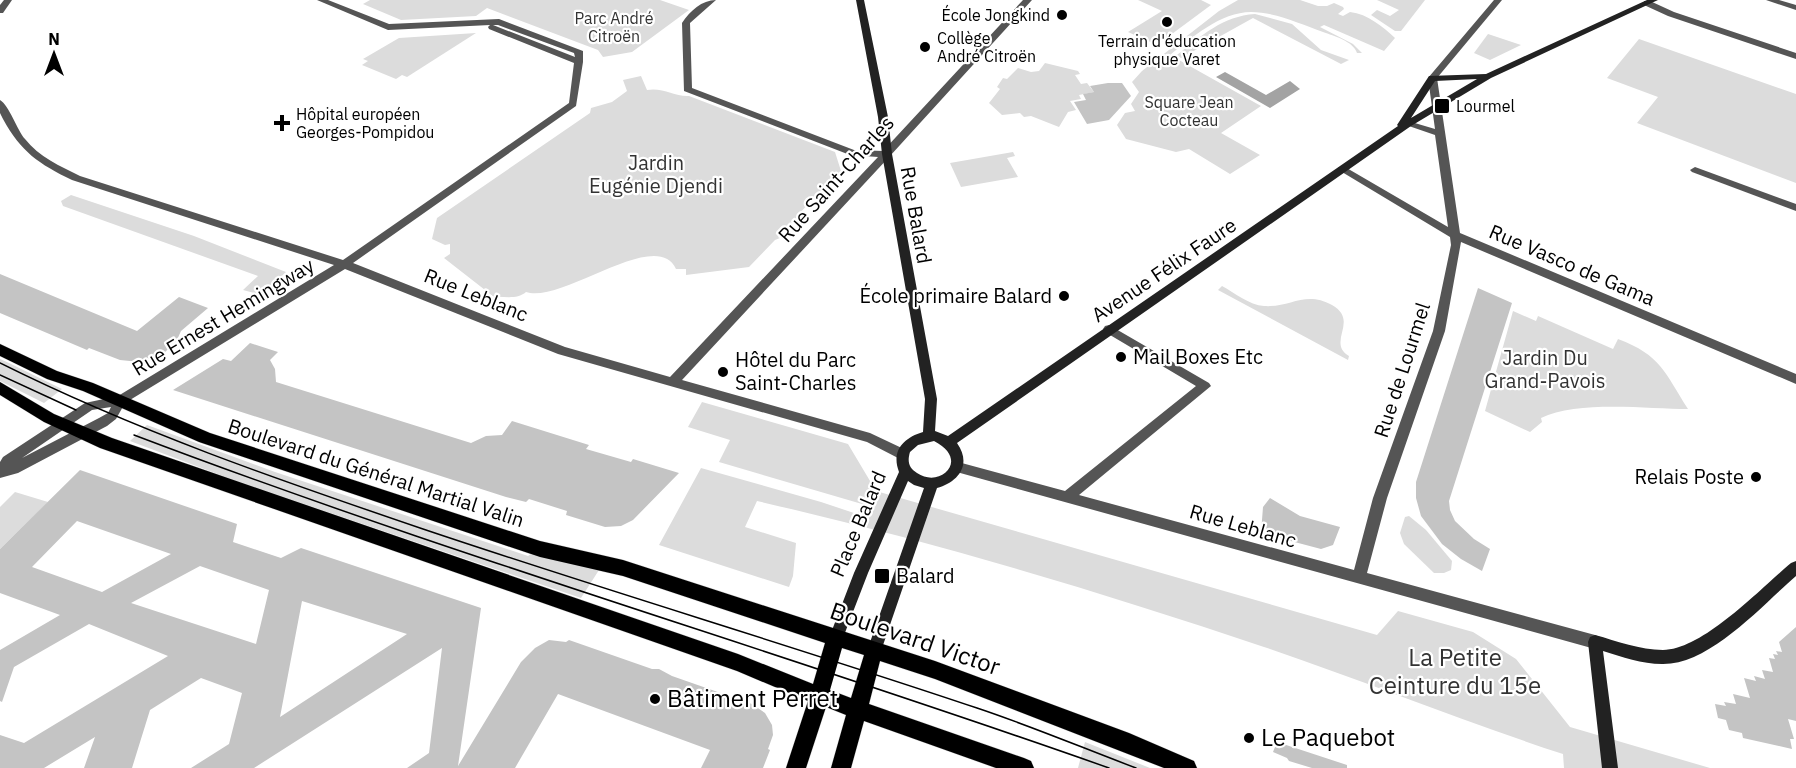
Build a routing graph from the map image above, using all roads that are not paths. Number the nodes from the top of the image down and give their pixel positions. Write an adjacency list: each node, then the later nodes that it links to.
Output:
1 (8, 0): 10 (street)
2 (321, 0): 24 (street)
3 (712, 0): 19 (street)
4 (860, 0): 19 (street, Rue Balard)
5 (1028, 0): 19 (street, Rue Saint-Charles)
6 (1498, 0): 13 (street)
7 (1770, 0): 9 (street)
8 (1651, 1): 11 (street); 12 (street, Avenue Félix Faure)
9 (1796, 8)
10 (0, 11)
11 (1796, 56)
12 (1488, 76): 13 (street, Avenue Félix Faure); 14 (street, Avenue Félix Faure)
13 (1432, 78): 14 (street); 16 (street, Rue de Lourmel); 17 (street, Avenue Félix Faure)
14 (1453, 96): 16 (street, Avenue Félix Faure)
15 (0, 102): 24 (street, Rue Leblanc)
16 (1437, 106): 17 (street, Avenue Félix Faure); 18 (street, Rue de Lourmel)
17 (1404, 126): 18 (street); 20 (street, Avenue Félix Faure)
18 (1442, 134): 23 (street, Rue de Lourmel)
19 (887, 154): 28 (street, Rue Saint-Charles); 33 (street, Rue Balard)
20 (1342, 169): 23 (street, Rue Vasco de Gama); 25 (street, Avenue Félix Faure)
21 (1695, 170): 22 (street)
22 (1796, 208)
23 (1456, 236): 27 (street, Rue Vasco de Gama); 43 (street, Rue de Lourmel)
24 (344, 264): 28 (street, Rue Leblanc); 30 (street, Rue Ernest Hemingway)
25 (1109, 329): 34 (street, Avenue Félix Faure); 40 (street)
26 (0, 350): 30 (main road, Boulevard du Général Martial Valin)
27 (1796, 378)
28 (672, 383): 35 (street, Rue Leblanc)
29 (0, 388): 31 (main road)
30 (121, 400): 31 (street); 32 (street); 42 (main road, Boulevard du Général Martial Valin)
31 (56, 428): 32 (main road); 37 (street)
32 (83, 432): 37 (street); 47 (main road)
33 (929, 436): 34 (street); 35 (street, Place Balard)
34 (949, 442): 36 (street)
35 (902, 454): 38 (street, Place Balard)
36 (957, 467): 39 (street); 40 (street, Rue Leblanc)
37 (0, 472)
38 (905, 472): 39 (street, Place Balard); 44 (street, Place Balard)
39 (932, 484): 46 (street)
40 (1067, 497): 43 (street, Rue Leblanc)
41 (1796, 567): 45 (street)
42 (623, 568): 44 (main road, Boulevard Victor)
43 (1359, 578): 45 (street, Rue Leblanc)
44 (836, 638): 46 (main road, Boulevard Victor); 47 (main road, Place Balard)
45 (1594, 642): 53 (street)
46 (874, 651): 48 (main road); 52 (main road, Boulevard Victor)
47 (817, 696): 48 (main road); 49 (main road, Place Balard)
48 (857, 710): 50 (main road); 51 (main road)
49 (796, 768)
50 (841, 768)
51 (1024, 768)
52 (1187, 768)
53 (1610, 768)

